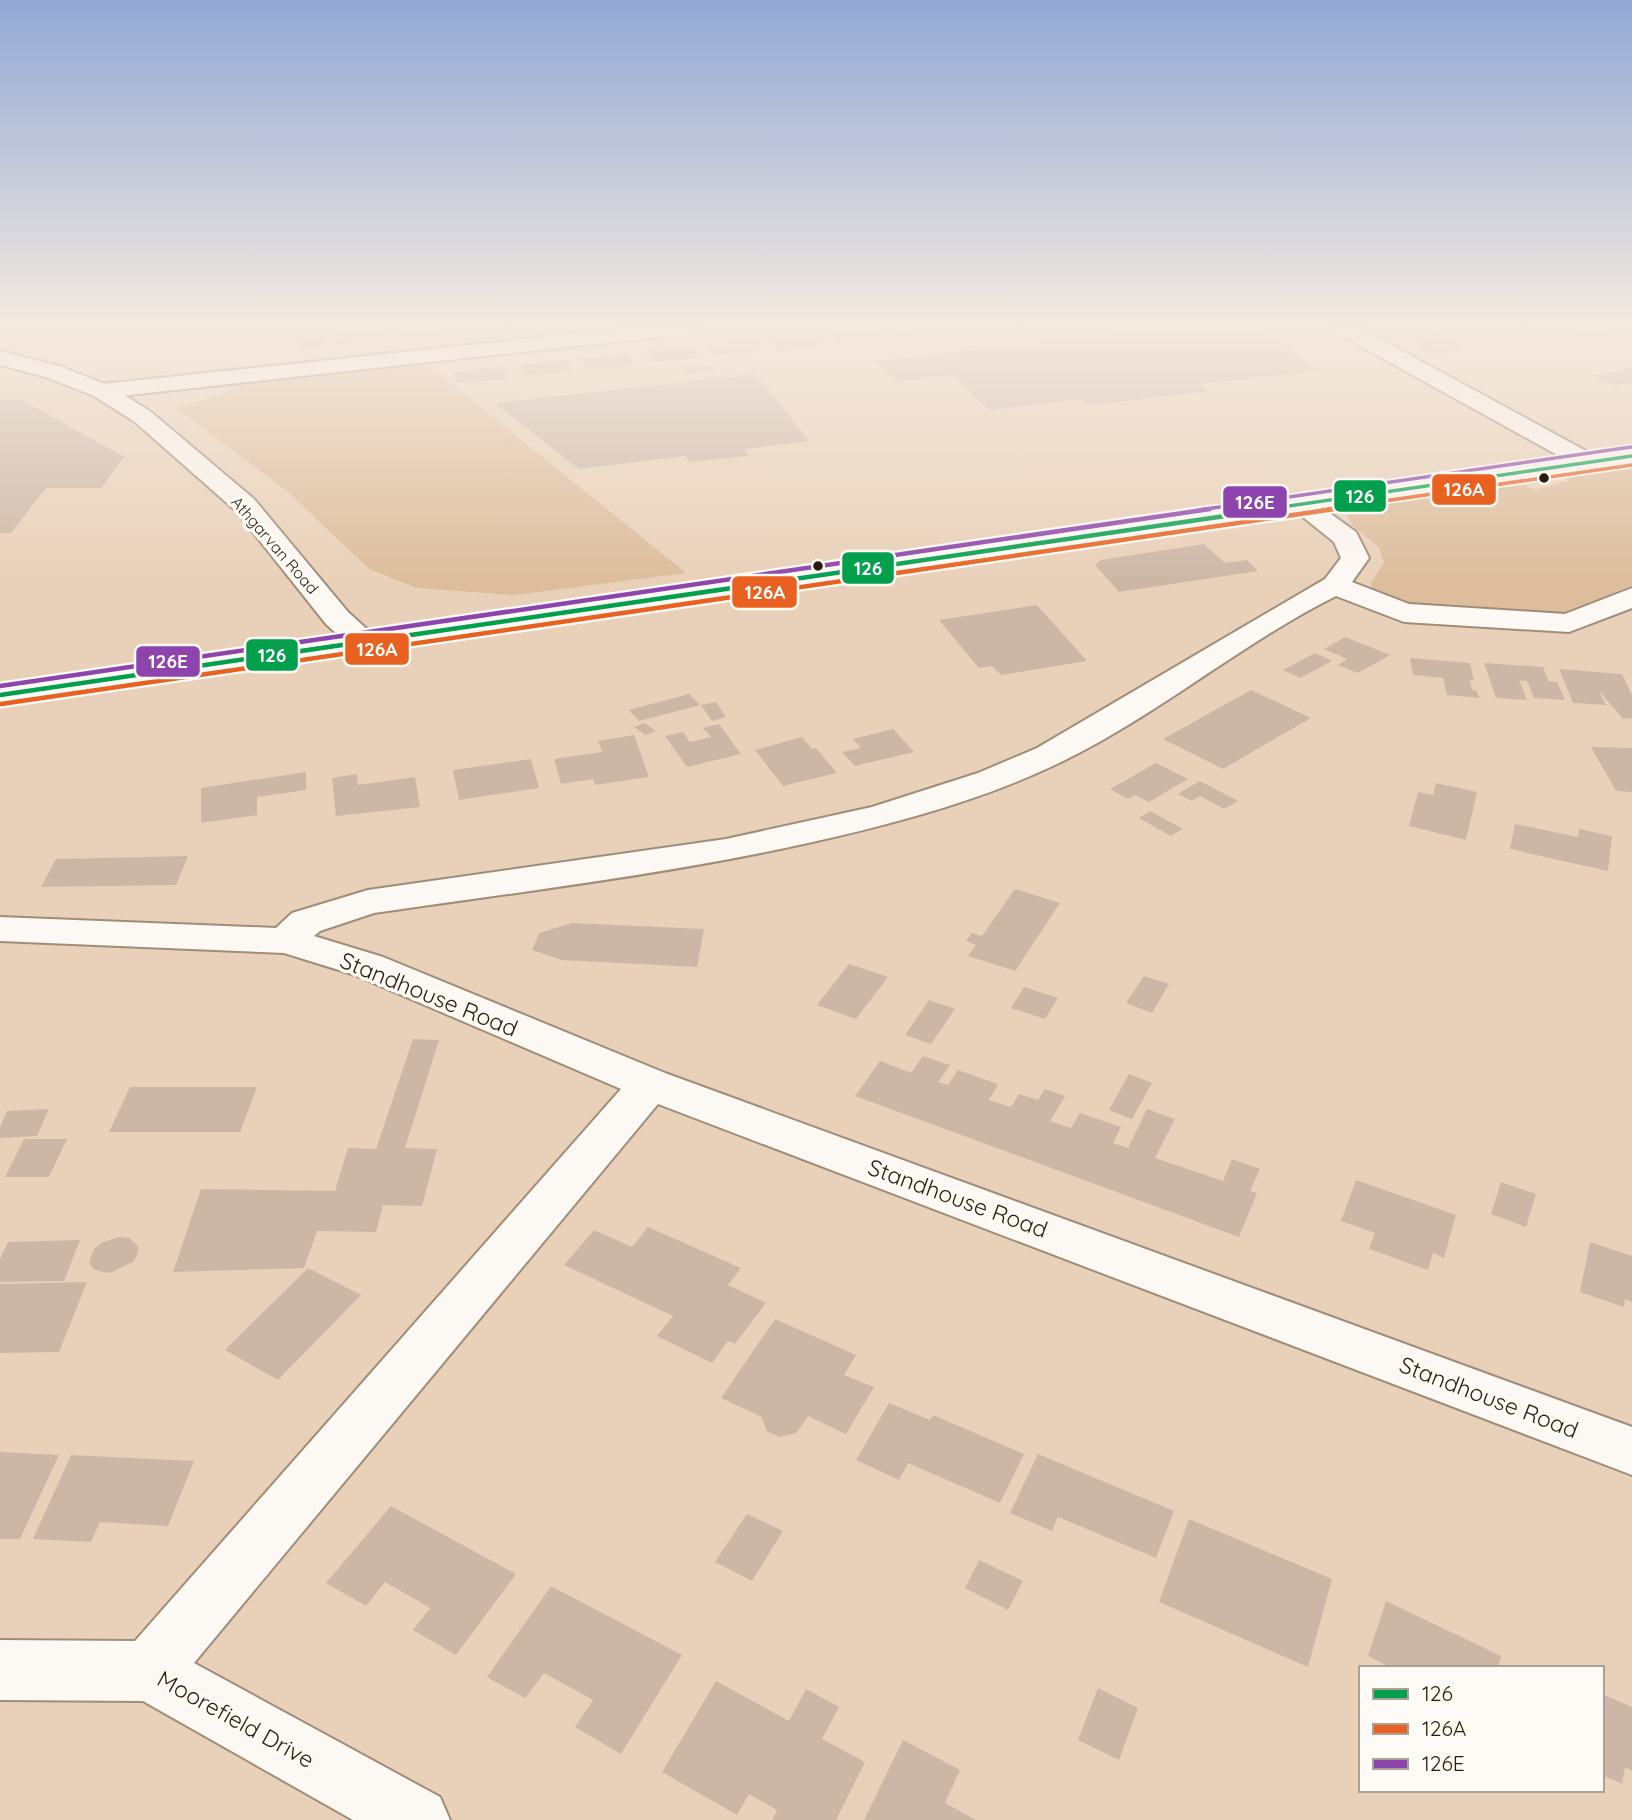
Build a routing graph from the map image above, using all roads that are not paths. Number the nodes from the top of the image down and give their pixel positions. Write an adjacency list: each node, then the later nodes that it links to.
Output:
1 (137, 413): 8 (street, Athgarvan Road)
2 (1500, 413): 4 (street)
3 (1632, 456): 4 (street)
4 (1588, 461): 5 (street)
5 (1301, 505): 6 (street); 8 (street)
6 (1335, 585): 7 (street); 11 (street)
7 (1632, 597)
8 (362, 641): 9 (street)
9 (0, 695)
10 (0, 929): 11 (street, Standhouse Road)
11 (286, 940): 12 (street, Standhouse Road)
12 (650, 1084): 13 (street, Standhouse Road); 15 (street)
13 (1632, 1451)
14 (0, 1670): 15 (street, Moorefield Drive)
15 (149, 1671): 16 (street, Moorefield Drive)
16 (417, 1820)

